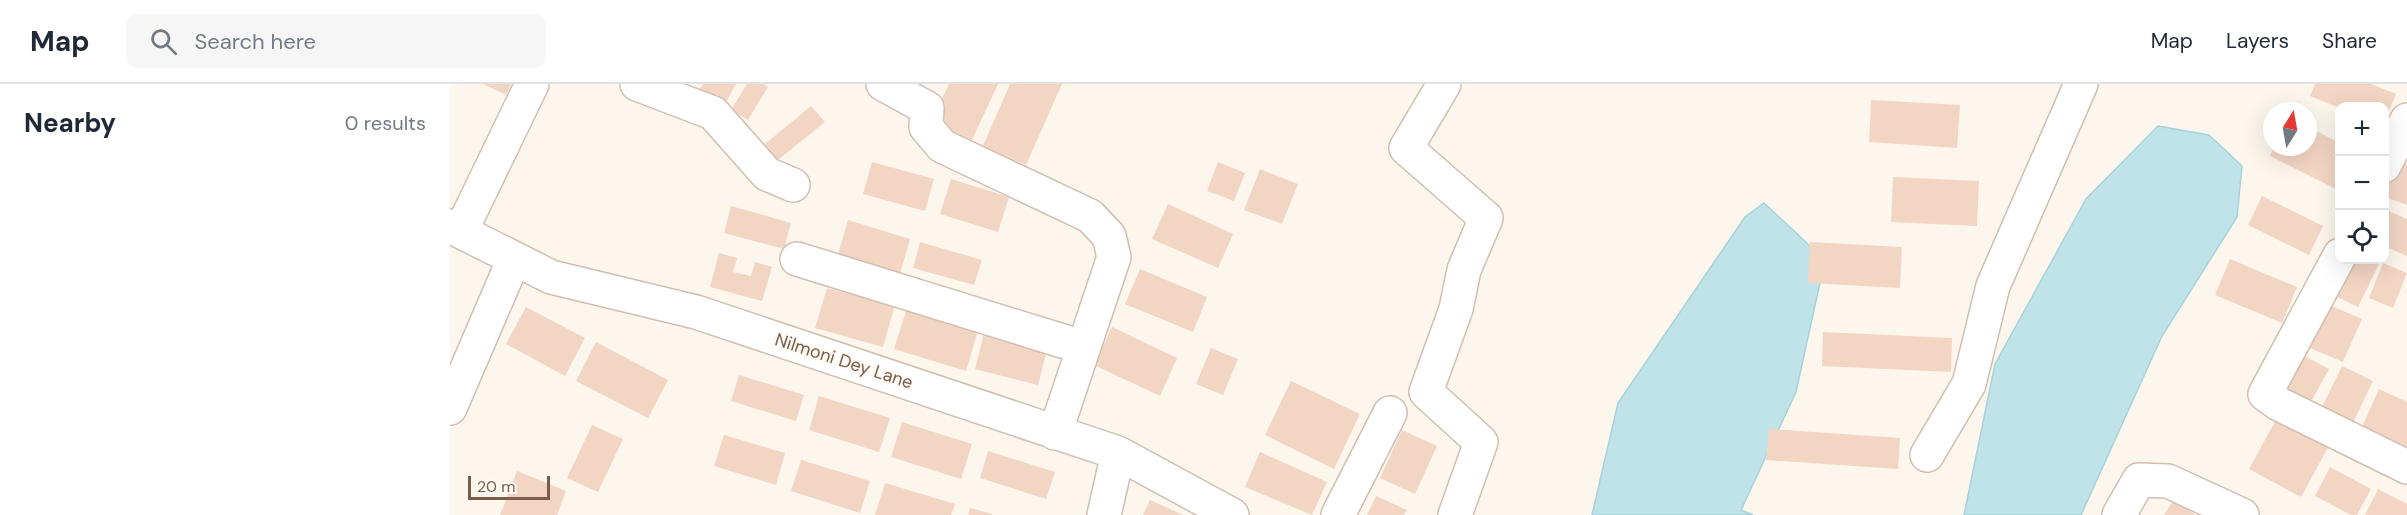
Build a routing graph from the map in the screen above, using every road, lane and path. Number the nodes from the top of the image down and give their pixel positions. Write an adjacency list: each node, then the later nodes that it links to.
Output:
1 (532, 84): 10 (street)
2 (638, 84): 9 (street)
3 (883, 84): 6 (street)
4 (1443, 84): 24 (street)
5 (2081, 84): 19 (street)
6 (932, 96): 14 (street)
7 (2407, 120): 8 (street)
8 (2389, 158)
9 (793, 185)
10 (455, 228): 11 (street, Nilmoni Dey Lane)
11 (514, 259): 15 (street); 17 (street, Nilmoni Dey Lane)
12 (797, 259): 14 (street)
13 (2335, 264): 20 (street)
14 (1082, 347): 17 (street)
15 (450, 408)
16 (1390, 413): 23 (street)
17 (1055, 434): 18 (street, Nilmoni Dey Lane)
18 (1118, 453): 21 (street); 22 (street, Nilmoni Dey Lane)
19 (1927, 455)
20 (2407, 466)
21 (1104, 515)
22 (1232, 515)
23 (1338, 515)
24 (1455, 515)
25 (2119, 515): 26 (street)
26 (2242, 515)

